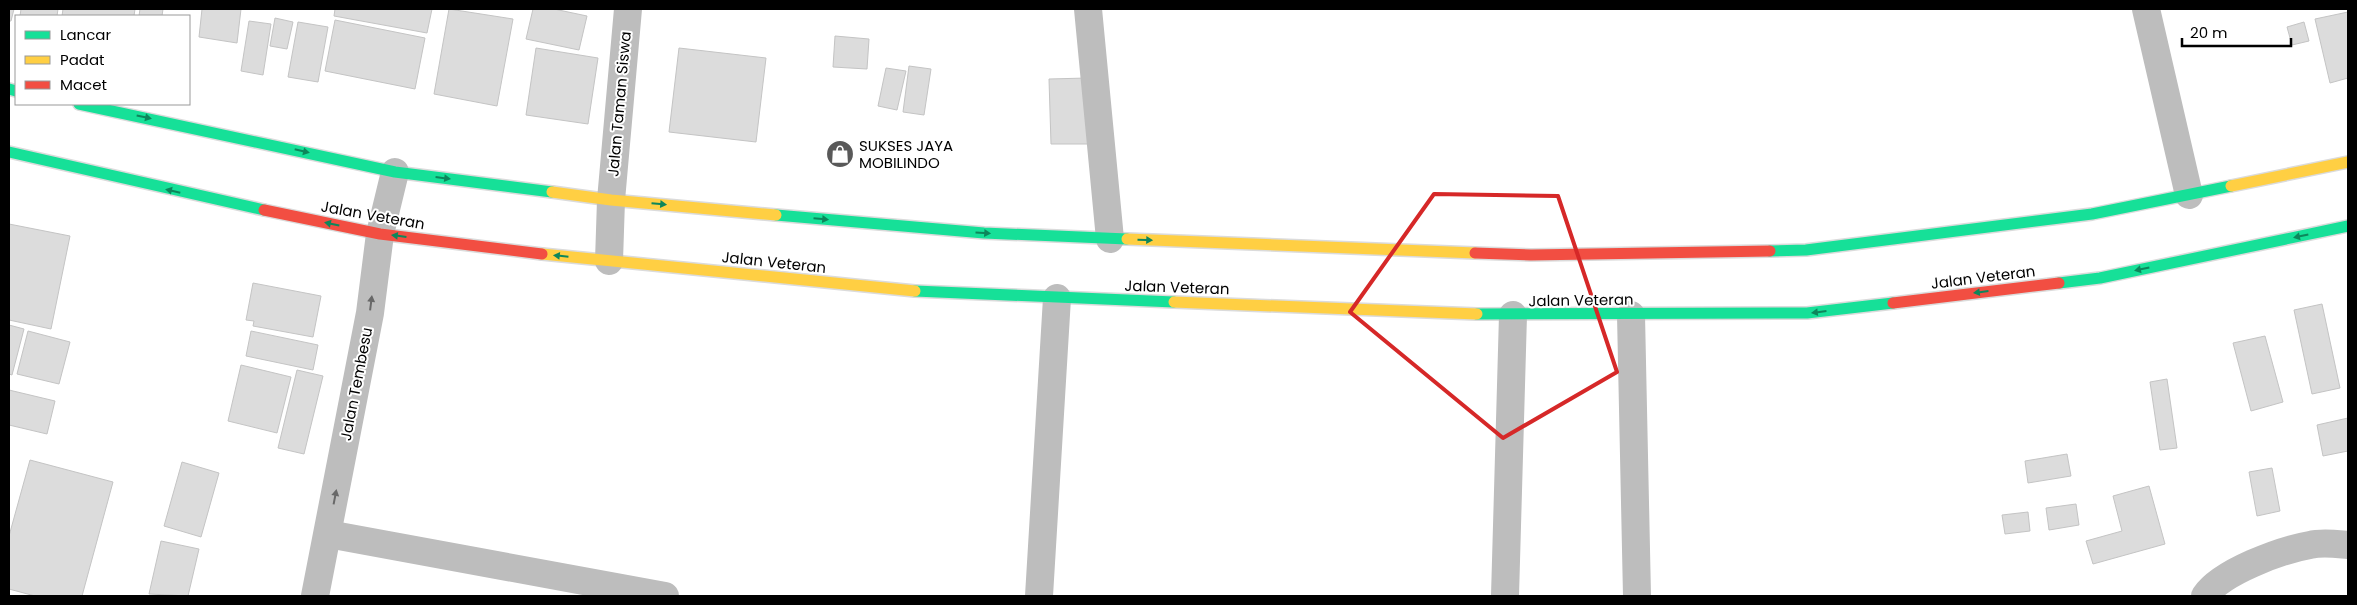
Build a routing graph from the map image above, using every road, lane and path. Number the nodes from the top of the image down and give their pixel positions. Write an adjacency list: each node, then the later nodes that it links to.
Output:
1 (628, 9): 9 (street, Jalan Taman Siswa)
2 (1088, 9): 12 (street)
3 (2146, 9): 8 (street)
4 (84, 105): 7 (highway, one-way to 7)
5 (9, 152): 11 (highway, Jalan Veteran, one-way to 5)
6 (2348, 162): 8 (highway)
7 (394, 172): 9 (highway, one-way to 9); 11 (street, Jalan Tembesu)
8 (2188, 194): 12 (highway, one-way to 8)
9 (611, 200): 12 (highway, one-way to 12); 13 (street, Jalan Taman Siswa)
10 (2348, 226): 15 (highway, Jalan Veteran, one-way to 15)
11 (380, 234): 13 (highway, Jalan Veteran, one-way to 11); 17 (street, Jalan Tembesu, one-way to 11)
12 (1110, 238)
13 (609, 261): 14 (highway, Jalan Veteran)
14 (1057, 298): 16 (highway, Jalan Veteran); 21 (street)
15 (1630, 314): 16 (highway, Jalan Veteran); 23 (street)
16 (1513, 315): 22 (street)
17 (328, 534): 19 (street, Jalan Tembesu); 20 (street)
18 (2348, 545): 24 (street)
19 (315, 596)
20 (665, 596)
21 (1039, 596)
22 (1505, 596)
23 (1637, 596)
24 (2205, 596)

